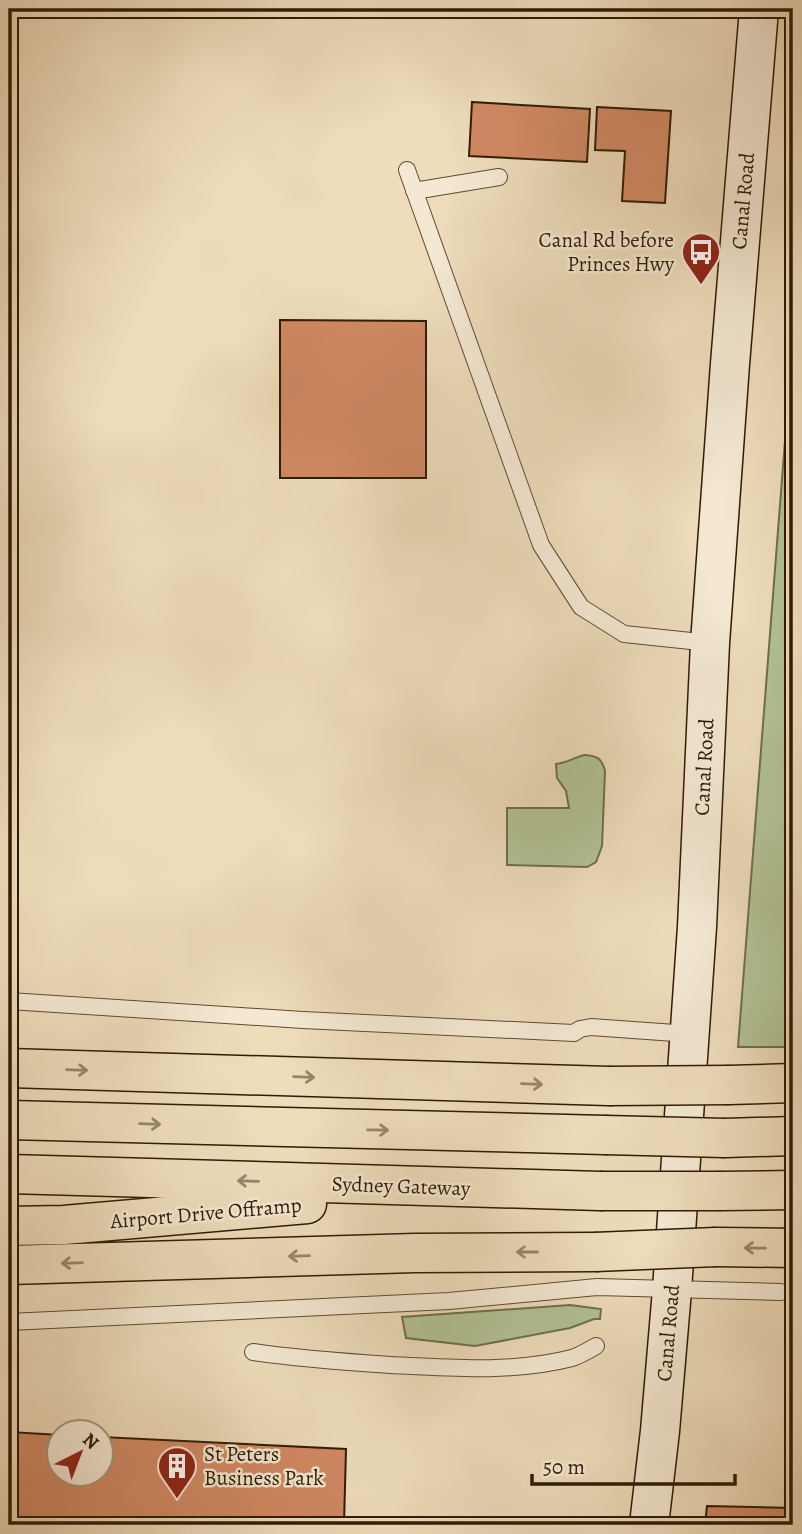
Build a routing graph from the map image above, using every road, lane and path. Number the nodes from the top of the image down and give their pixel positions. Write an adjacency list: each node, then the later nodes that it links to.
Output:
1 (759, 9): 5 (main road, Canal Road)
2 (407, 170): 4 (lane)
3 (499, 177): 4 (lane)
4 (414, 191): 5 (lane)
5 (710, 643): 7 (main road, Canal Road)
6 (9, 1001): 7 (lane)
7 (689, 1034): 18 (main road, Canal Road)
8 (9, 1068): 9 (highway, one-way to 9, bridge)
9 (793, 1083)
10 (9, 1120): 11 (highway, one-way to 11, bridge)
11 (793, 1136)
12 (9, 1174): 13 (highway, Sydney Gateway, one-way to 12)
13 (487, 1188): 14 (highway, Sydney Gateway, bridge); 15 (highway, Airport Drive Offramp)
14 (793, 1190)
15 (9, 1226)
16 (793, 1248): 17 (highway, one-way to 17, bridge)
17 (9, 1265)
18 (671, 1290): 19 (lane); 20 (lane); 23 (main road, Canal Road)
19 (781, 1292)
20 (9, 1322)
21 (596, 1346): 22 (lane)
22 (253, 1352)
23 (649, 1525)

